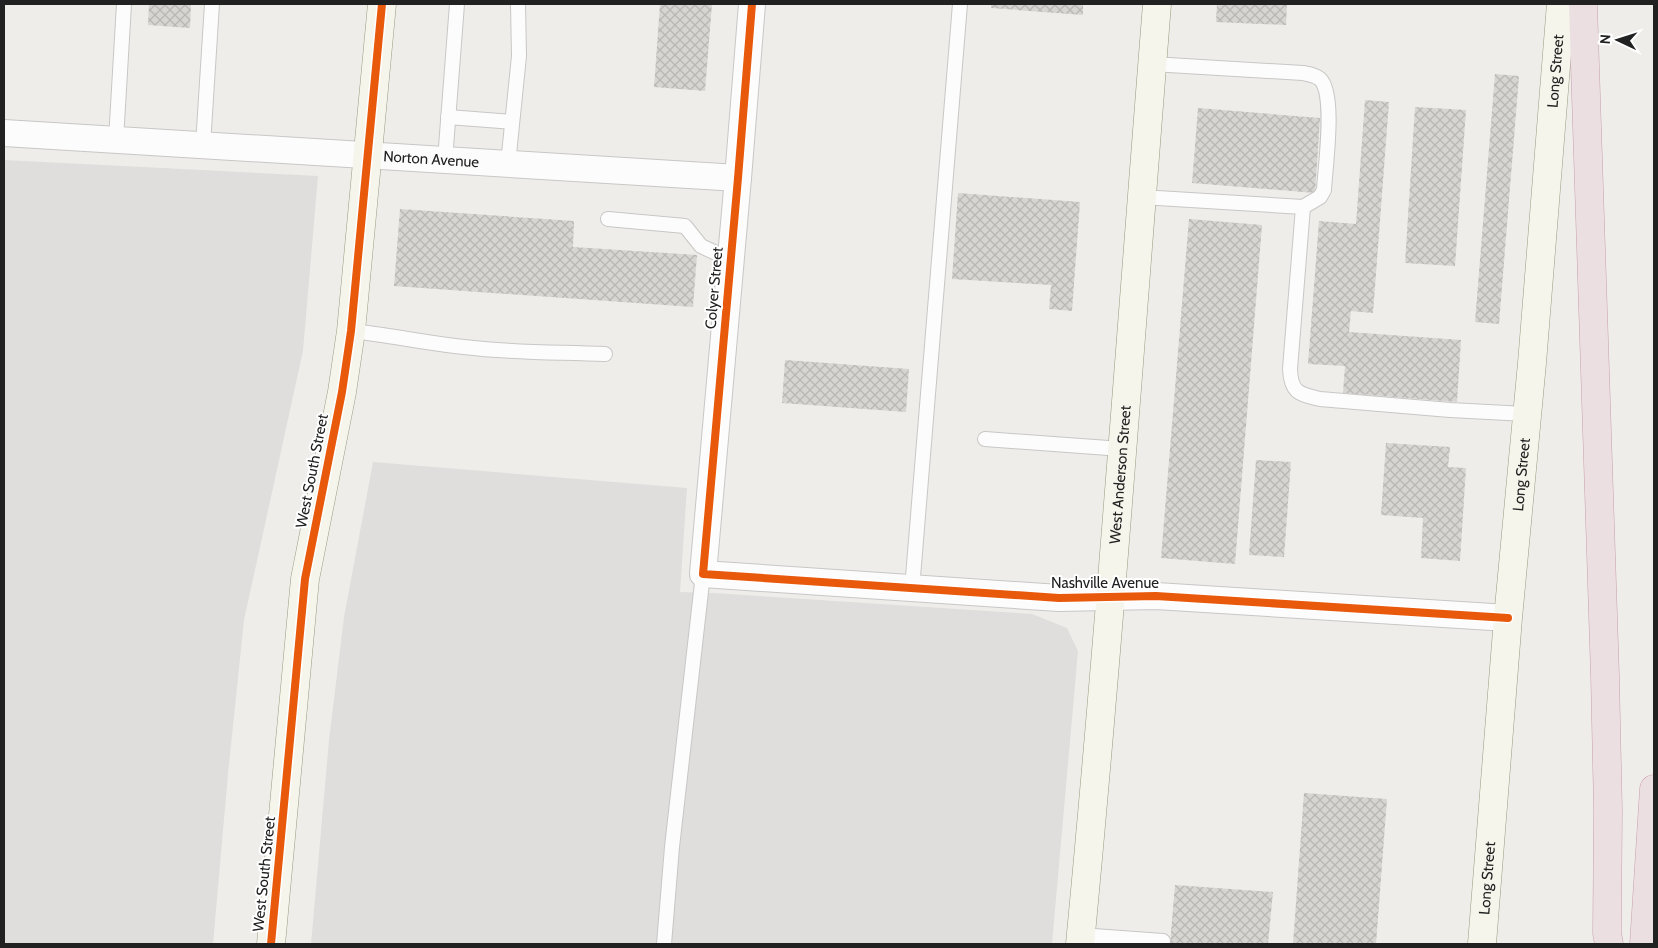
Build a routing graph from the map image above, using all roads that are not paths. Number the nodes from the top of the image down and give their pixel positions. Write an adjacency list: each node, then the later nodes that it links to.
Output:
1 (124, 4): 15 (lane)
2 (212, 4): 16 (lane)
3 (382, 4): 17 (street, West South Street)
4 (457, 4): 12 (lane)
5 (518, 4): 13 (lane)
6 (752, 4): 20 (street, Colyer Street)
7 (960, 4): 31 (lane)
8 (1157, 4): 11 (street, West Anderson Street)
9 (1561, 4): 27 (street, Long Street)
10 (1583, 4): 40 (highway)
11 (1152, 64): 21 (street, West Anderson Street); 22 (lane)
12 (448, 117): 13 (lane); 18 (lane)
13 (512, 122): 19 (lane)
14 (4, 133): 15 (street, Norton Avenue)
15 (116, 140): 16 (street, Norton Avenue)
16 (203, 145): 17 (street, Norton Avenue)
17 (368, 155): 18 (street, Norton Avenue); 25 (street, West South Street)
18 (445, 160): 19 (street, Norton Avenue)
19 (508, 164): 20 (street, Norton Avenue)
20 (738, 178): 24 (street, Colyer Street)
21 (1141, 198): 22 (lane); 29 (street, West Anderson Street)
22 (1303, 207): 27 (lane)
23 (608, 219): 24 (lane)
24 (731, 260): 30 (street, Colyer Street)
25 (351, 331): 26 (lane); 37 (street, West South Street)
26 (605, 354)
27 (1527, 414): 33 (street, Long Street)
28 (985, 439): 29 (lane)
29 (1122, 449): 32 (street, West Anderson Street)
30 (702, 574): 31 (street, Nashville Avenue); 38 (lane)
31 (912, 589): 32 (street, Nashville Avenue)
32 (1111, 597): 33 (street, Nashville Avenue); 35 (street, West Anderson Street)
33 (1508, 618): 39 (street, Long Street)
34 (1654, 789): 41 (highway)
35 (1080, 939): 36 (lane)
36 (1163, 941)
37 (271, 944)
38 (664, 944)
39 (1482, 944)
40 (1609, 944)
41 (1644, 944)

